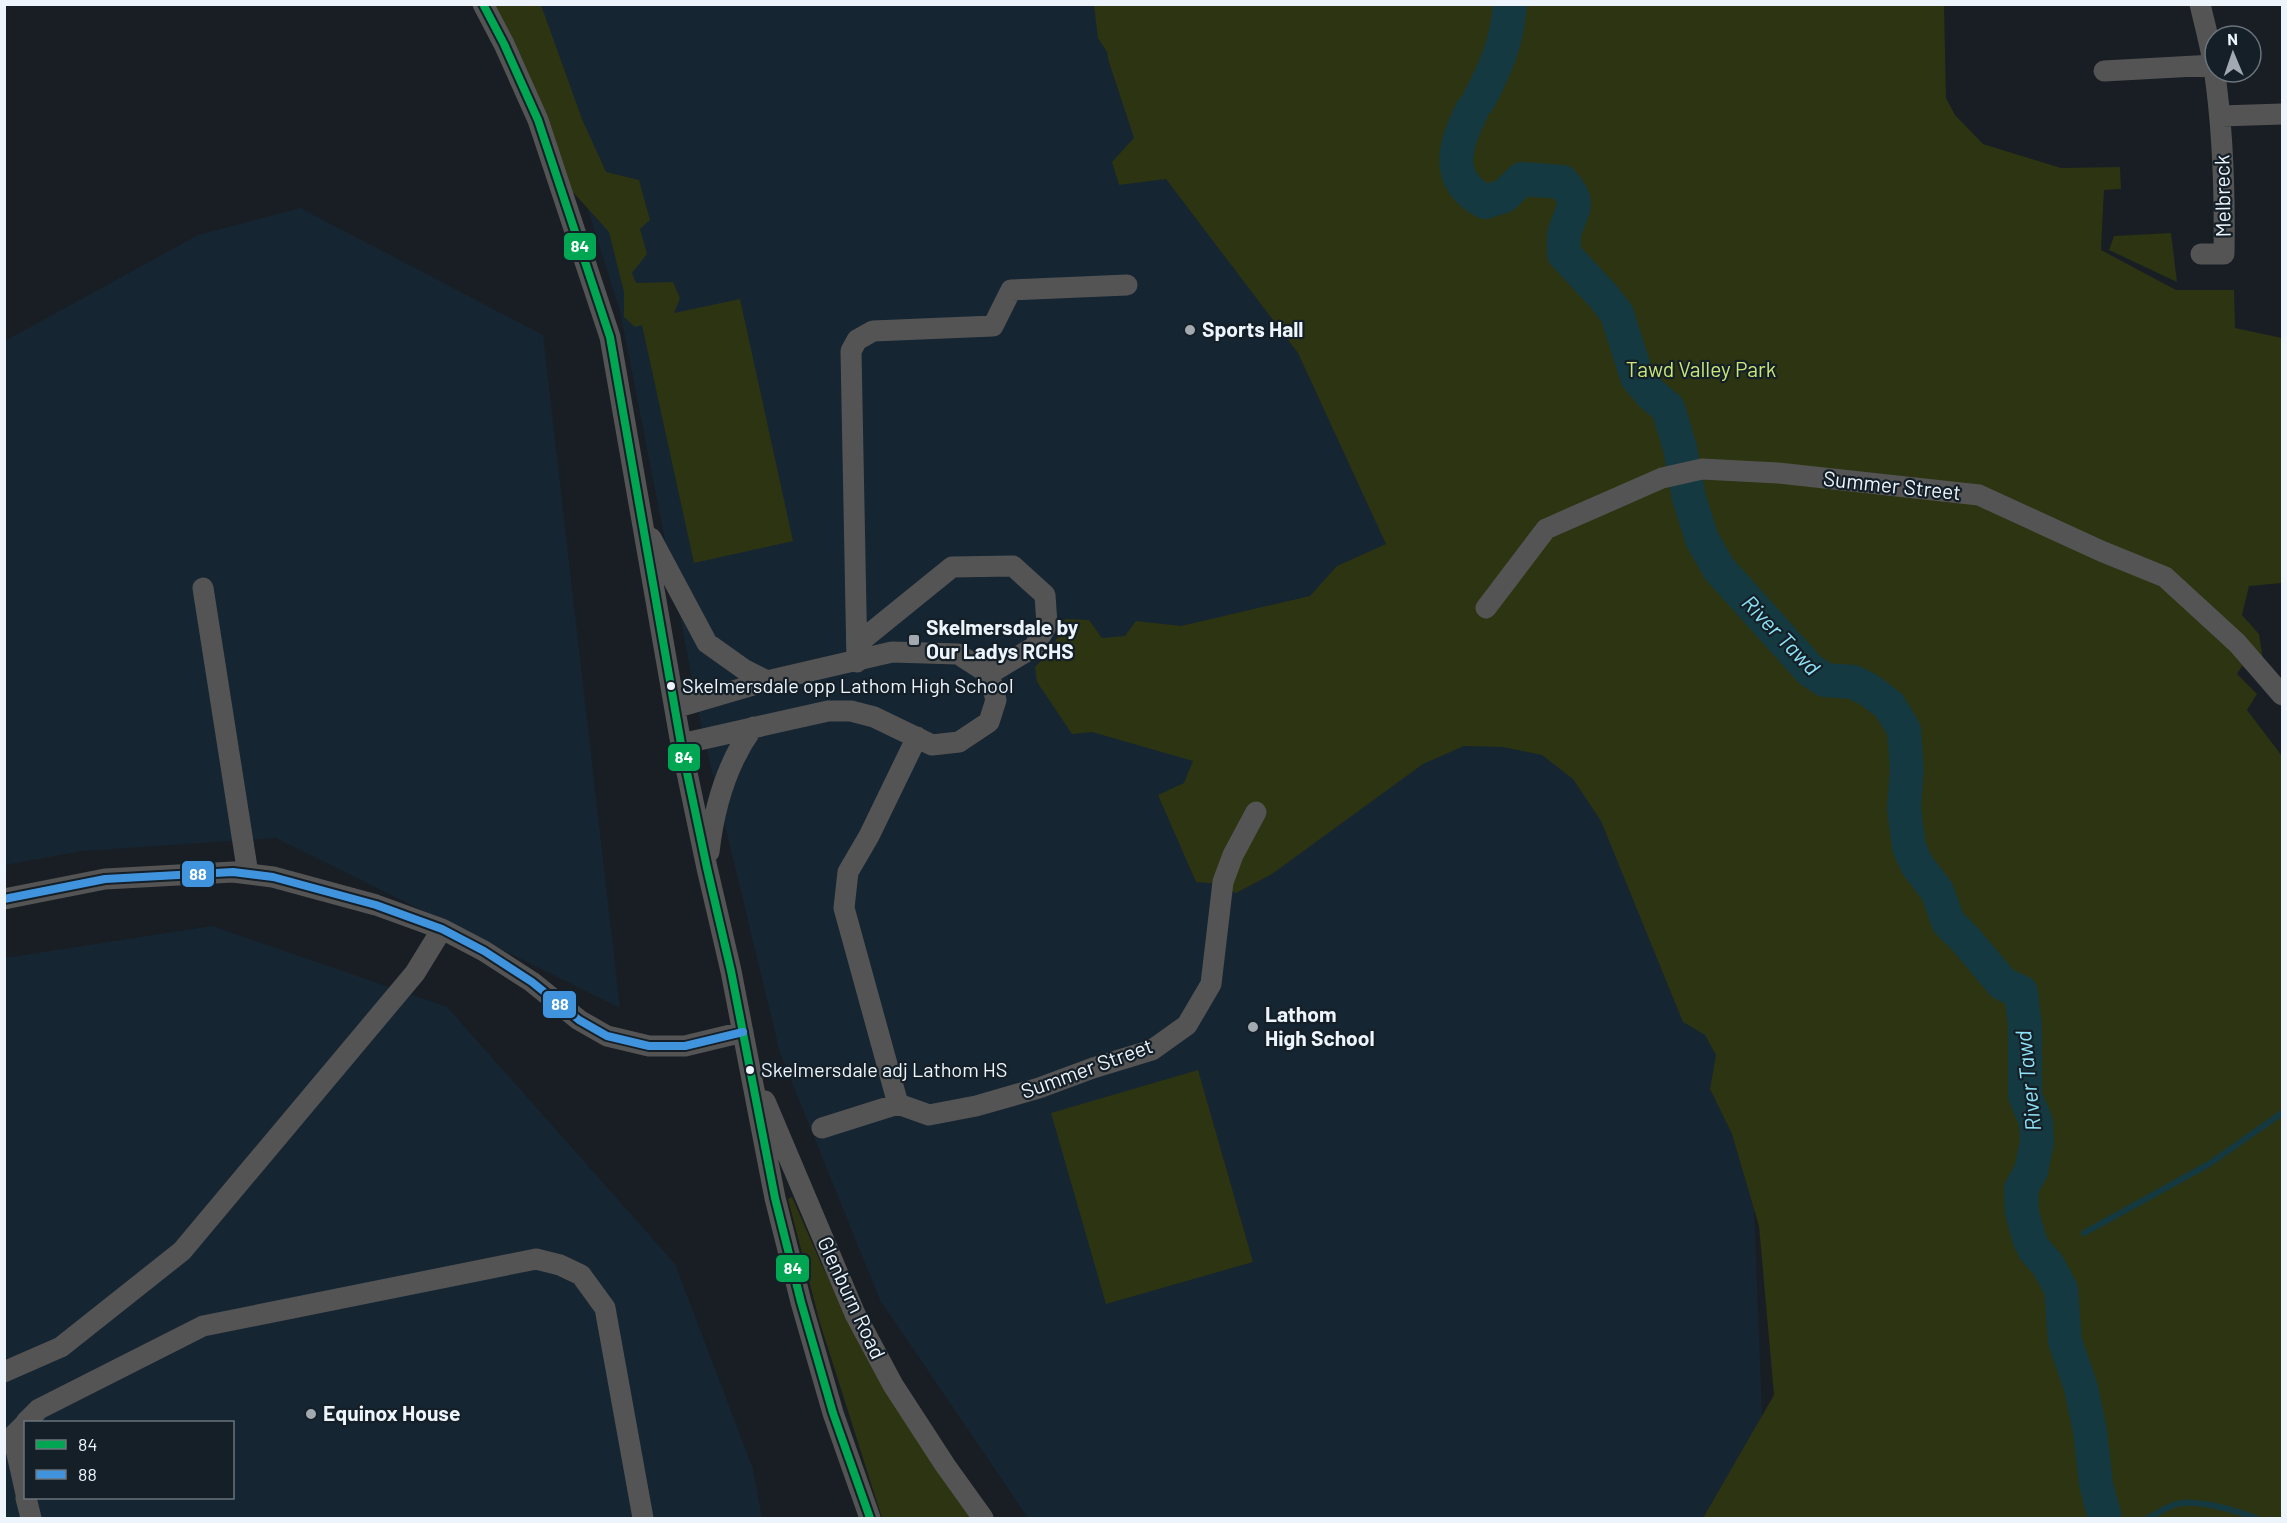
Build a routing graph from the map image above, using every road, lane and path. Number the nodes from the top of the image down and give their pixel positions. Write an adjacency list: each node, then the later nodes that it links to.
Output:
1 (483, 4): 11 (street, Glenburn Road)
2 (2200, 4): 3 (street, Melbreck)
3 (2205, 24)
4 (2203, 66): 5 (street)
5 (2104, 71)
6 (2216, 84): 8 (street, Melbreck)
7 (2283, 114): 8 (street)
8 (2220, 116): 9 (street, Melbreck)
9 (2201, 254)
10 (1127, 285): 14 (street)
11 (642, 521): 16 (street); 18 (street, Glenburn Road)
12 (203, 588): 24 (street)
13 (1486, 609): 17 (street, Summer Street)
14 (857, 653): 15 (street); 15 (street); 16 (street)
15 (989, 674): 20 (street)
16 (767, 681): 18 (street)
17 (2283, 695)
18 (675, 708): 21 (street, Glenburn Road)
19 (753, 727): 20 (street); 21 (street); 23 (street)
20 (917, 737): 29 (street)
21 (681, 744): 23 (street, Glenburn Road)
22 (1256, 812): 29 (street, Summer Street)
23 (707, 868): 27 (street, Glenburn Road)
24 (248, 874): 25 (street); 26 (street)
25 (4, 899)
26 (442, 929): 27 (street); 31 (street)
27 (743, 1032): 28 (street, Glenburn Road)
28 (749, 1062): 38 (street, Glenburn Road); 39 (street, Glenburn Road)
29 (897, 1104): 30 (street)
30 (822, 1128)
31 (4, 1372)
32 (28, 1421): 37 (street)
33 (24, 1425): 34 (street)
34 (24, 1487)
35 (27, 1499): 36 (street)
36 (31, 1518)
37 (643, 1518)
38 (870, 1518)
39 (983, 1518)

